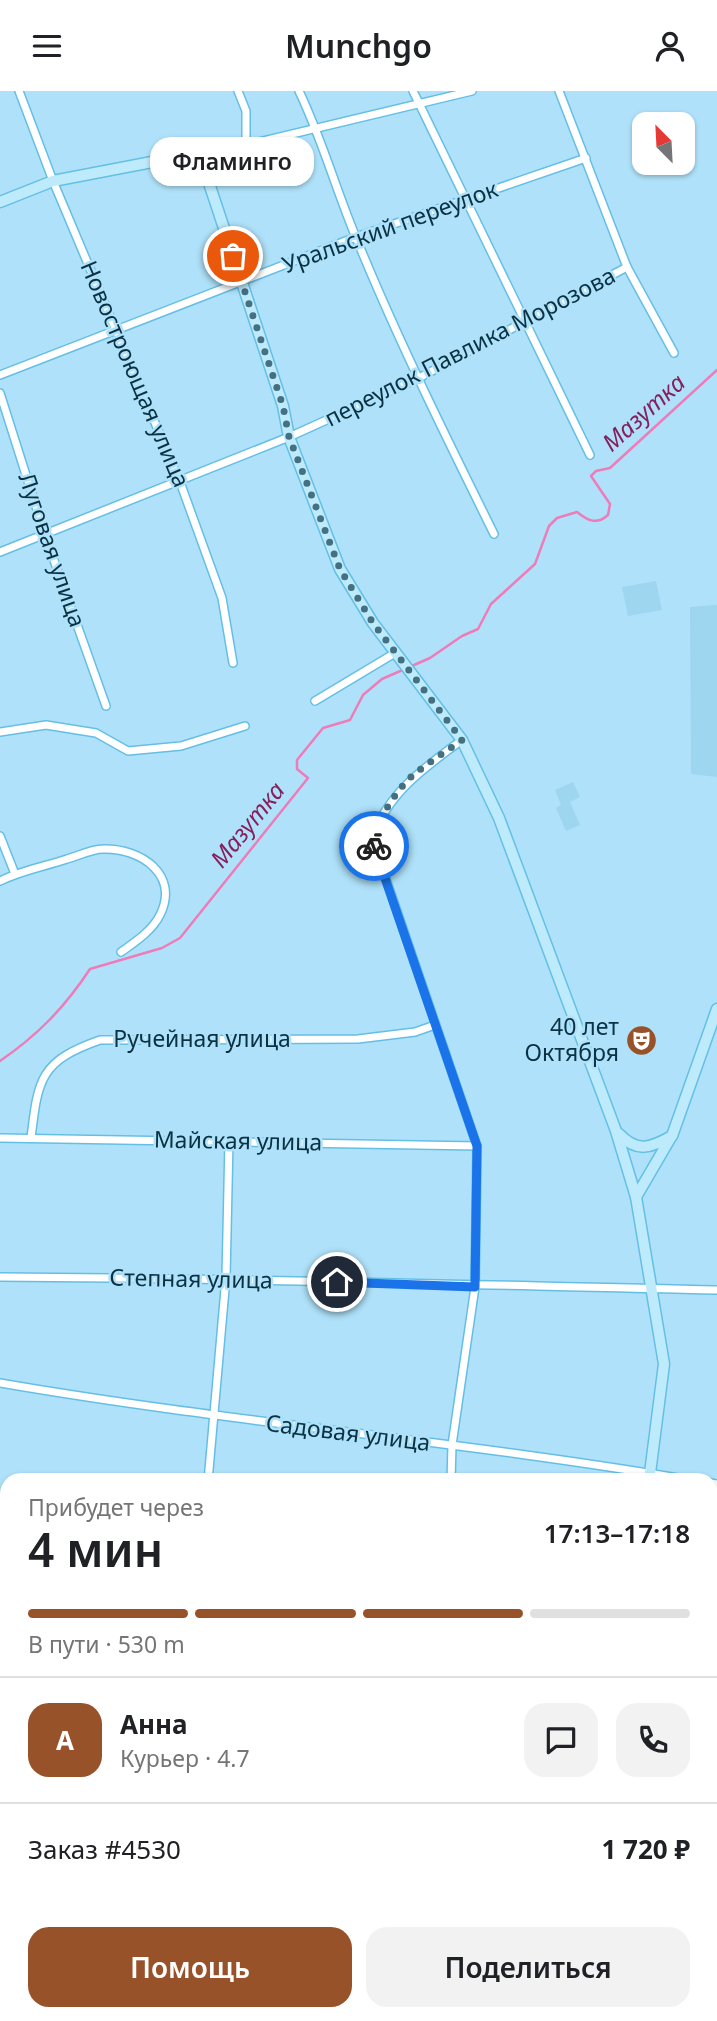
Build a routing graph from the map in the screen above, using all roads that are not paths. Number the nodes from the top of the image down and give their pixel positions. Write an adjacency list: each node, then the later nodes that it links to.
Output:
1 (19, 91): 12 (street, Новостроющая улица)
2 (238, 91): 9 (street)
3 (299, 91): 8 (street)
4 (414, 91): 7 (street)
5 (472, 91): 7 (street)
6 (559, 91): 11 (street)
7 (420, 105): 8 (street); 13 (street)
8 (317, 129): 9 (street); 15 (street)
9 (246, 145): 10 (street)
10 (199, 153): 12 (street); 17 (street)
11 (586, 157): 13 (street, Уральский переулок); 16 (street)
12 (53, 181): 14 (street); 19 (street, Новостроющая улица)
13 (466, 199): 15 (street, Уральский переулок); 18 (street)
14 (0, 202)
15 (356, 237): 17 (street, Уральский переулок); 22 (street)
16 (627, 267): 18 (street, переулок Павлика Морозова); 20 (street)
17 (242, 282): 19 (street, Уральский переулок); 24 (street)
18 (526, 322): 22 (street, переулок Павлика Морозова); 25 (street)
19 (116, 329): 21 (street, Уральский переулок); 26 (street, Новостроющая улица)
20 (674, 353)
21 (0, 375)
22 (417, 379): 24 (street, переулок Павлика Морозова); 27 (street)
23 (0, 393): 28 (street, Луговая улица)
24 (289, 437): 26 (street, переулок Павлика Морозова); 30 (street)
25 (590, 455)
26 (180, 482): 28 (street, переулок Павлика Морозова); 31 (street, Новостроющая улица)
27 (494, 534)
28 (45, 535): 29 (street, переулок Павлика Морозова); 33 (street, Луговая улица)
29 (0, 552)
30 (395, 653): 32 (street); 36 (street)
31 (233, 663)
32 (314, 701)
33 (106, 706)
34 (245, 726): 35 (street)
35 (0, 732)
36 (462, 740): 42 (street); 43 (street)
37 (0, 836): 38 (street)
38 (15, 874): 39 (street); 40 (street)
39 (0, 881)
40 (121, 952)
41 (717, 1009): 44 (street)
42 (435, 1025): 46 (street, Ручейная улица); 48 (street)
43 (616, 1131): 44 (street); 49 (street)
44 (672, 1136): 49 (street)
45 (0, 1138): 46 (street, Майская улица)
46 (32, 1138): 47 (street, Майская улица)
47 (229, 1141): 48 (street, Майская улица); 51 (street)
48 (477, 1146): 52 (street)
49 (636, 1196): 53 (street)
50 (0, 1277): 51 (street, Степная улица)
51 (226, 1278): 52 (street, Степная улица); 56 (street)
52 (475, 1287): 53 (street, Степная улица); 57 (street)
53 (652, 1289): 54 (street, Степная улица); 61 (street)
54 (717, 1290)
55 (0, 1383): 56 (street, Садовая улица)
56 (216, 1417): 57 (street, Садовая улица); 58 (street)
57 (452, 1445): 59 (street); 60 (street, Садовая улица)
58 (209, 1473)
59 (451, 1473)
60 (625, 1473)
61 (650, 1473)

